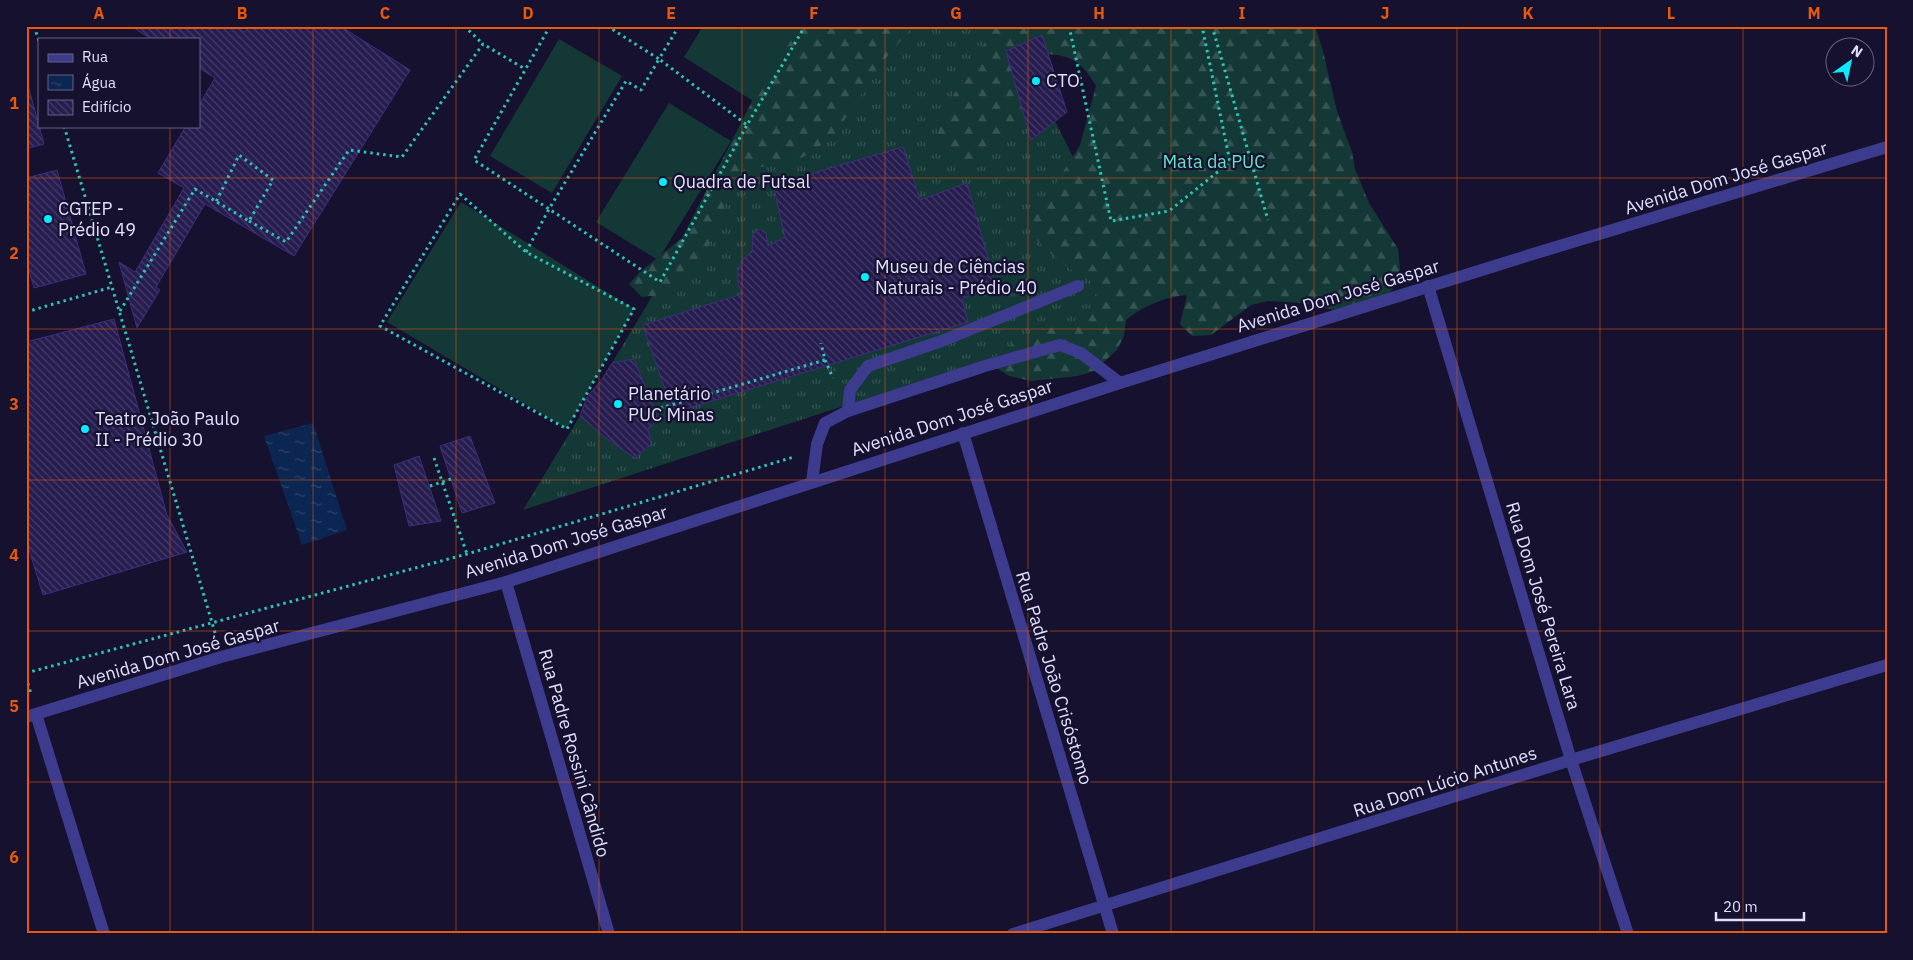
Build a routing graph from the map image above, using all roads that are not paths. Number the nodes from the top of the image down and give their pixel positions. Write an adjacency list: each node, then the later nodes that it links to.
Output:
1 (1887, 148): 3 (street, Avenida Dom José Gaspar)
2 (1078, 286): 5 (street)
3 (1428, 286): 4 (street, Avenida Dom José Gaspar); 11 (street, Rua Dom José Pereira Lara)
4 (1120, 383): 5 (street); 6 (street, Avenida Dom José Gaspar)
5 (848, 411): 7 (street)
6 (963, 433): 7 (street, Avenida Dom José Gaspar); 12 (street, Rua Padre João Crisóstomo)
7 (812, 482): 8 (street, Avenida Dom José Gaspar)
8 (506, 582): 10 (street, Avenida Dom José Gaspar); 14 (street, Rua Padre Rossini Cândido)
9 (1887, 665): 11 (street, Rua Dom Lúcio Antunes)
10 (31, 715): 13 (street)
11 (1571, 760): 12 (street, Rua Dom Lúcio Antunes); 17 (street, Rua Dom José Pereira Lara)
12 (1104, 907): 15 (street, Rua Dom Lúcio Antunes); 16 (street, Rua Padre João Crisóstomo)
13 (104, 934)
14 (609, 934)
15 (1013, 934)
16 (1113, 934)
17 (1628, 934)

